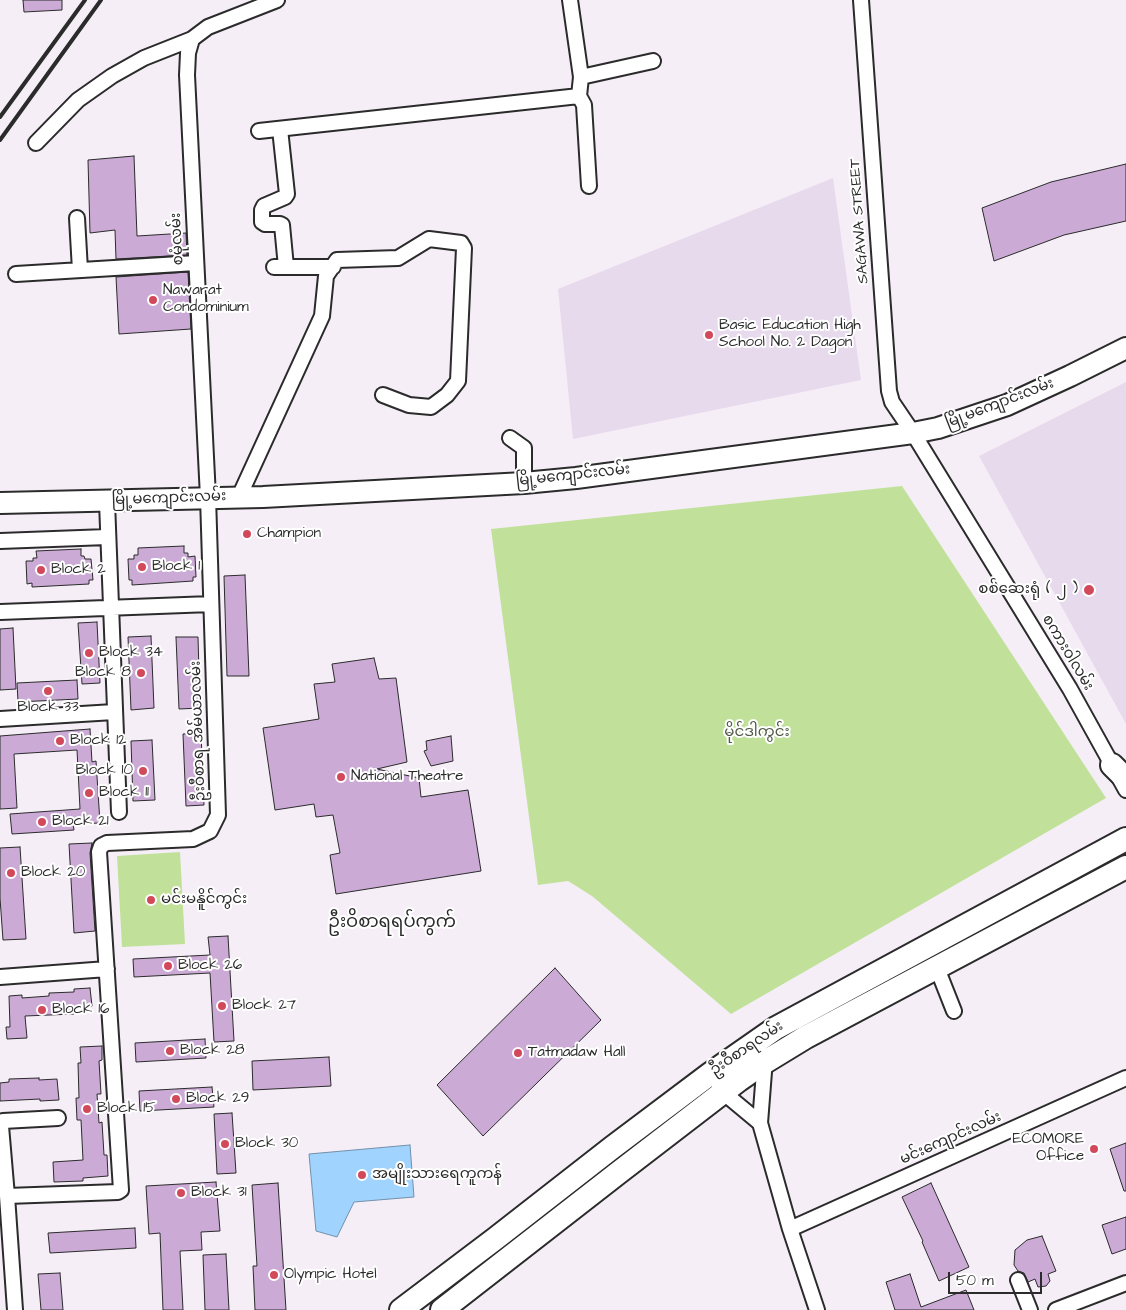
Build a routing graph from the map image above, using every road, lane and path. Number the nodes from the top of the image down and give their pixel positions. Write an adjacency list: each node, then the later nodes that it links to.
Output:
1 (277, 0): 4 (street)
2 (570, 0): 6 (street)
3 (861, 0): 19 (street, SAGAWA STREET)
4 (192, 39): 10 (street); 13 (street, စမုံလမ်း)
5 (653, 61): 6 (street)
6 (581, 77): 7 (street)
7 (579, 96): 8 (street); 11 (street)
8 (280, 129): 9 (street); 14 (street)
9 (259, 132)
10 (36, 143)
11 (589, 186)
12 (77, 218): 15 (street)
13 (196, 263): 15 (street); 23 (street, စမုံလမ်း)
14 (332, 267): 18 (street); 22 (street)
15 (80, 270): 16 (street)
16 (16, 274)
17 (1126, 348): 19 (main road, မြို့မကျောင်းလမ်း)
18 (383, 395)
19 (914, 433): 21 (main road, မြို့မကျောင်းလမ်း); 33 (street, စကားဝါလမ်း)
20 (510, 438): 21 (street)
21 (524, 483): 22 (main road, မြို့မကျောင်းလမ်း)
22 (239, 497): 23 (main road, မြို့မကျောင်းလမ်း)
23 (208, 498): 24 (main road, မြို့မကျောင်းလမ်း); 28 (street, ဦးဝီစာရ အိမ်ယာလမ်း)
24 (107, 502): 25 (main road, မြို့မကျောင်းလမ်း); 26 (street)
25 (0, 503)
26 (107, 537): 27 (street); 29 (street)
27 (0, 540)
28 (211, 604): 29 (street); 40 (street, ဦးဝီစာရ အိမ်ယာလမ်း)
29 (110, 608): 30 (street); 31 (street)
30 (0, 612)
31 (114, 712): 32 (street); 35 (street)
32 (0, 719)
33 (1119, 772): 34 (street, စကားဝါလမ်း)
34 (1126, 790)
35 (119, 812)
36 (1126, 839): 38 (main road, ဦးဝီစာရလမ်း)
37 (1126, 867): 39 (main road, ဦးဝီစာရလမ်း)
38 (925, 948): 39 (main road); 42 (main road, ဦးဝီစာရလမ်း)
39 (937, 968): 43 (street); 44 (main road, ဦးဝီစာရလမ်း)
40 (108, 969): 41 (street); 54 (street, ဦးဝီစာရ အိမ်ယာလမ်း)
41 (0, 977)
42 (829, 1000): 44 (main road); 45 (main road, ဦးဝီစာရလမ်း)
43 (954, 1011)
44 (841, 1018): 46 (main road, ဦးဝီစာရလမ်း)
45 (760, 1039): 46 (street); 47 (main road, ဦးဝီစာရလမ်း)
46 (765, 1062): 49 (main road, ဦးဝီစာရလမ်း); 51 (street)
47 (710, 1074): 49 (street); 52 (main road, ဦးဝီစာရလမ်း)
48 (1126, 1078): 55 (street, မင်းကျောင်းလမ်း)
49 (724, 1093): 51 (street); 53 (main road, ဦးဝီစာရလမ်း)
50 (58, 1118): 54 (street)
51 (760, 1123): 55 (street)
52 (604, 1153): 53 (main road); 56 (main road, ဦးဝီစာရလမ်း)
53 (618, 1172): 57 (main road, ဦးဝီစာရလမ်း)
54 (8, 1196): 60 (street)
55 (790, 1229): 63 (street)
56 (488, 1244): 57 (main road); 61 (main road, ဦးဝီစာရလမ်း)
57 (501, 1264): 62 (main road, ဦးဝီစာရလမ်း)
58 (1018, 1280): 64 (street)
59 (1126, 1283): 65 (street)
60 (15, 1310)
61 (401, 1310)
62 (442, 1310)
63 (817, 1310)
64 (1030, 1310)
65 (1056, 1310)

